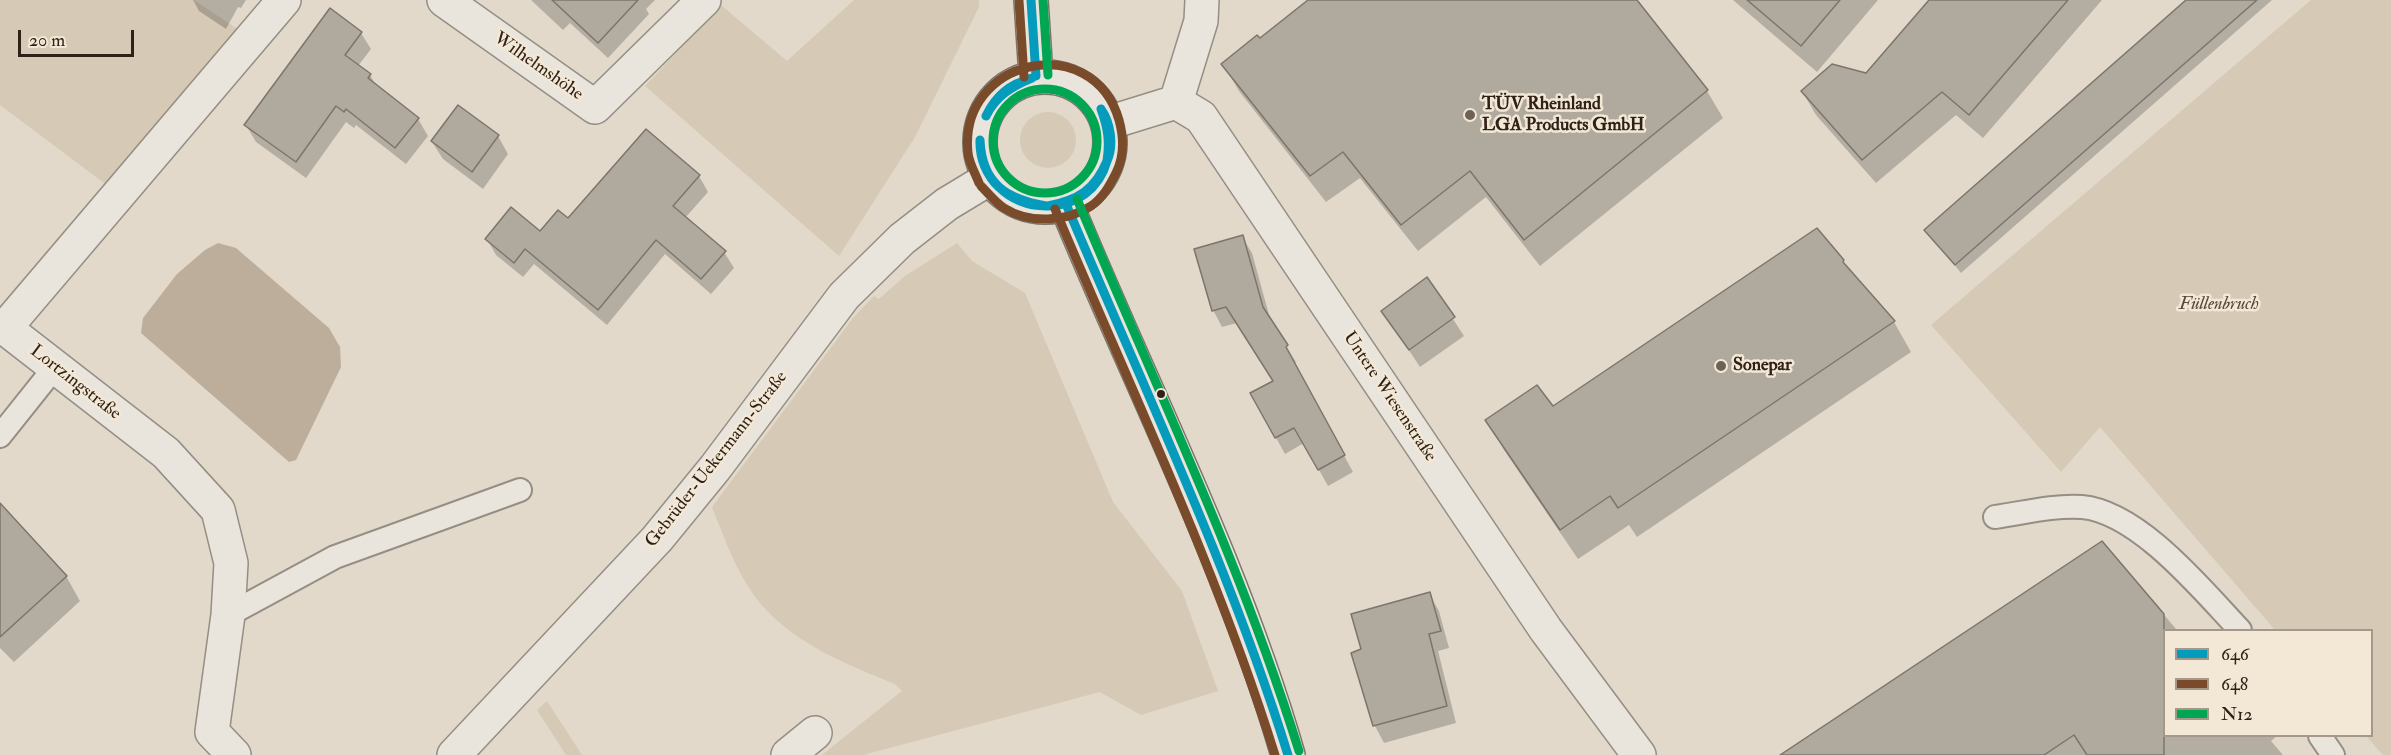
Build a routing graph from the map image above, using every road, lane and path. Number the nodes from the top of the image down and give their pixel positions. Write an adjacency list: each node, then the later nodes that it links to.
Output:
1 (284, 0): 11 (street, Lortzingstraße)
2 (444, 0): 3 (street, Wilhelmshöhe)
3 (704, 0)
4 (1031, 0): 6 (street)
5 (1202, 0): 7 (street)
6 (1036, 76): 8 (street); 9 (street)
7 (1176, 102): 8 (street); 19 (street, Untere Wiesenstraße)
8 (1108, 123): 10 (street)
9 (990, 178): 10 (street); 21 (street, Gebrüder-Uekermann-Straße)
10 (1066, 204): 23 (street)
11 (55, 367): 12 (lane); 15 (street, Lortzingstraße)
12 (0, 436)
13 (520, 490): 15 (lane)
14 (1995, 517): 16 (lane)
15 (228, 615): 20 (street, Lortzingstraße)
16 (2239, 629)
17 (815, 733): 22 (street)
18 (2321, 737): 24 (lane)
19 (1629, 750)
20 (234, 755)
21 (454, 755)
22 (788, 755)
23 (1288, 755)
24 (2333, 755)

